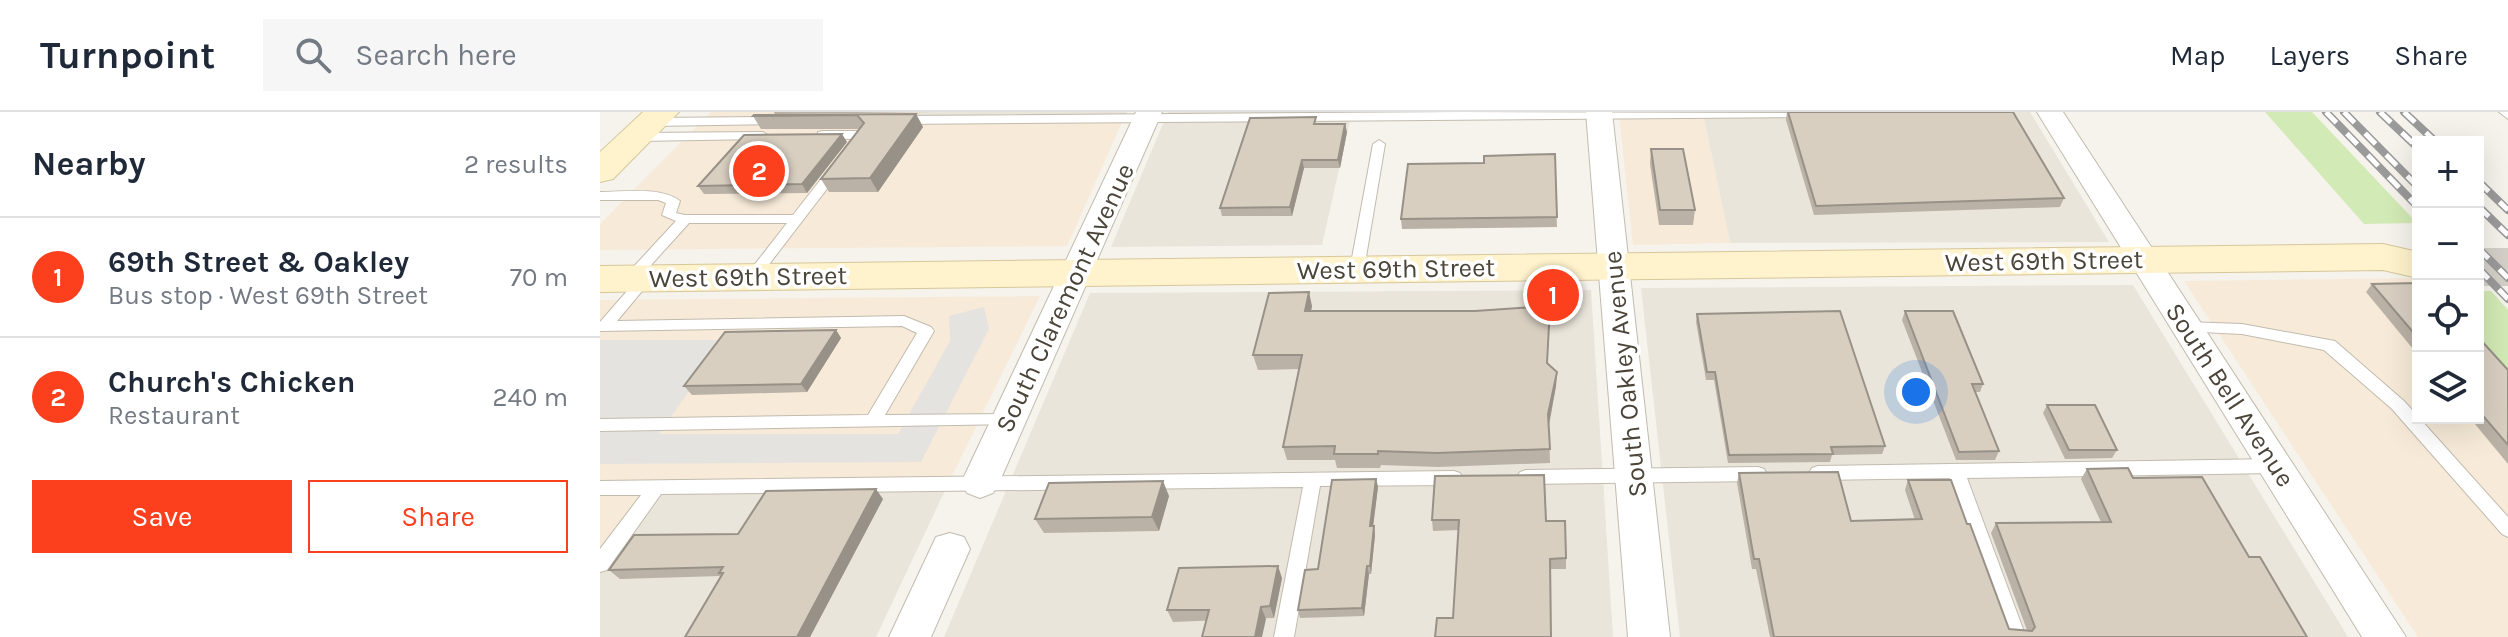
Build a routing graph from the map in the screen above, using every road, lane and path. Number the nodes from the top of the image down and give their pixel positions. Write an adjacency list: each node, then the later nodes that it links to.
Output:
1 (2050, 112): 18 (street, South Bell Avenue)
2 (1599, 113): 3 (lane); 4 (lane); 19 (street, South Oakley Avenue)
3 (1822, 113)
4 (1371, 114): 5 (lane)
5 (1148, 115): 6 (lane); 21 (street, South Claremont Avenue)
6 (916, 116): 7 (lane)
7 (882, 120)
8 (790, 121): 9 (lane)
9 (650, 124): 10 (lane); 13 (street)
10 (777, 135)
11 (806, 135): 16 (lane)
12 (1379, 144): 20 (lane)
13 (600, 171)
14 (600, 196): 15 (lane)
15 (685, 219): 16 (lane); 23 (lane)
16 (798, 219): 22 (lane)
17 (2406, 256): 18 (street, West 69th Street)
18 (2143, 260): 19 (street, West 69th Street); 24 (street, South Bell Avenue)
19 (1614, 266): 20 (street, West 69th Street); 31 (street, South Oakley Avenue)
20 (1357, 269): 21 (street, West 69th Street)
21 (1076, 273): 22 (street, West 69th Street); 26 (street, South Claremont Avenue)
22 (752, 277): 23 (street, West 69th Street)
23 (625, 279): 25 (lane)
24 (2186, 327): 29 (street, South Bell Avenue); 38 (lane)
25 (602, 329): 27 (lane)
26 (1009, 420): 27 (lane); 35 (street, South Claremont Avenue)
27 (873, 422): 28 (lane)
28 (600, 425)
29 (2276, 466): 30 (lane); 45 (street, South Bell Avenue)
30 (1956, 471): 31 (lane); 44 (lane)
31 (1635, 475): 32 (lane); 43 (street, South Oakley Avenue)
32 (1513, 477)
33 (1467, 478): 34 (lane)
34 (1313, 479): 35 (lane); 42 (lane)
35 (980, 483): 36 (lane)
36 (656, 487): 37 (lane); 40 (lane)
37 (600, 488)
38 (2508, 529)
39 (950, 549): 41 (street)
40 (600, 564)
41 (910, 637)
42 (1284, 637)
43 (1649, 637)
44 (2016, 637)
45 (2385, 637)

